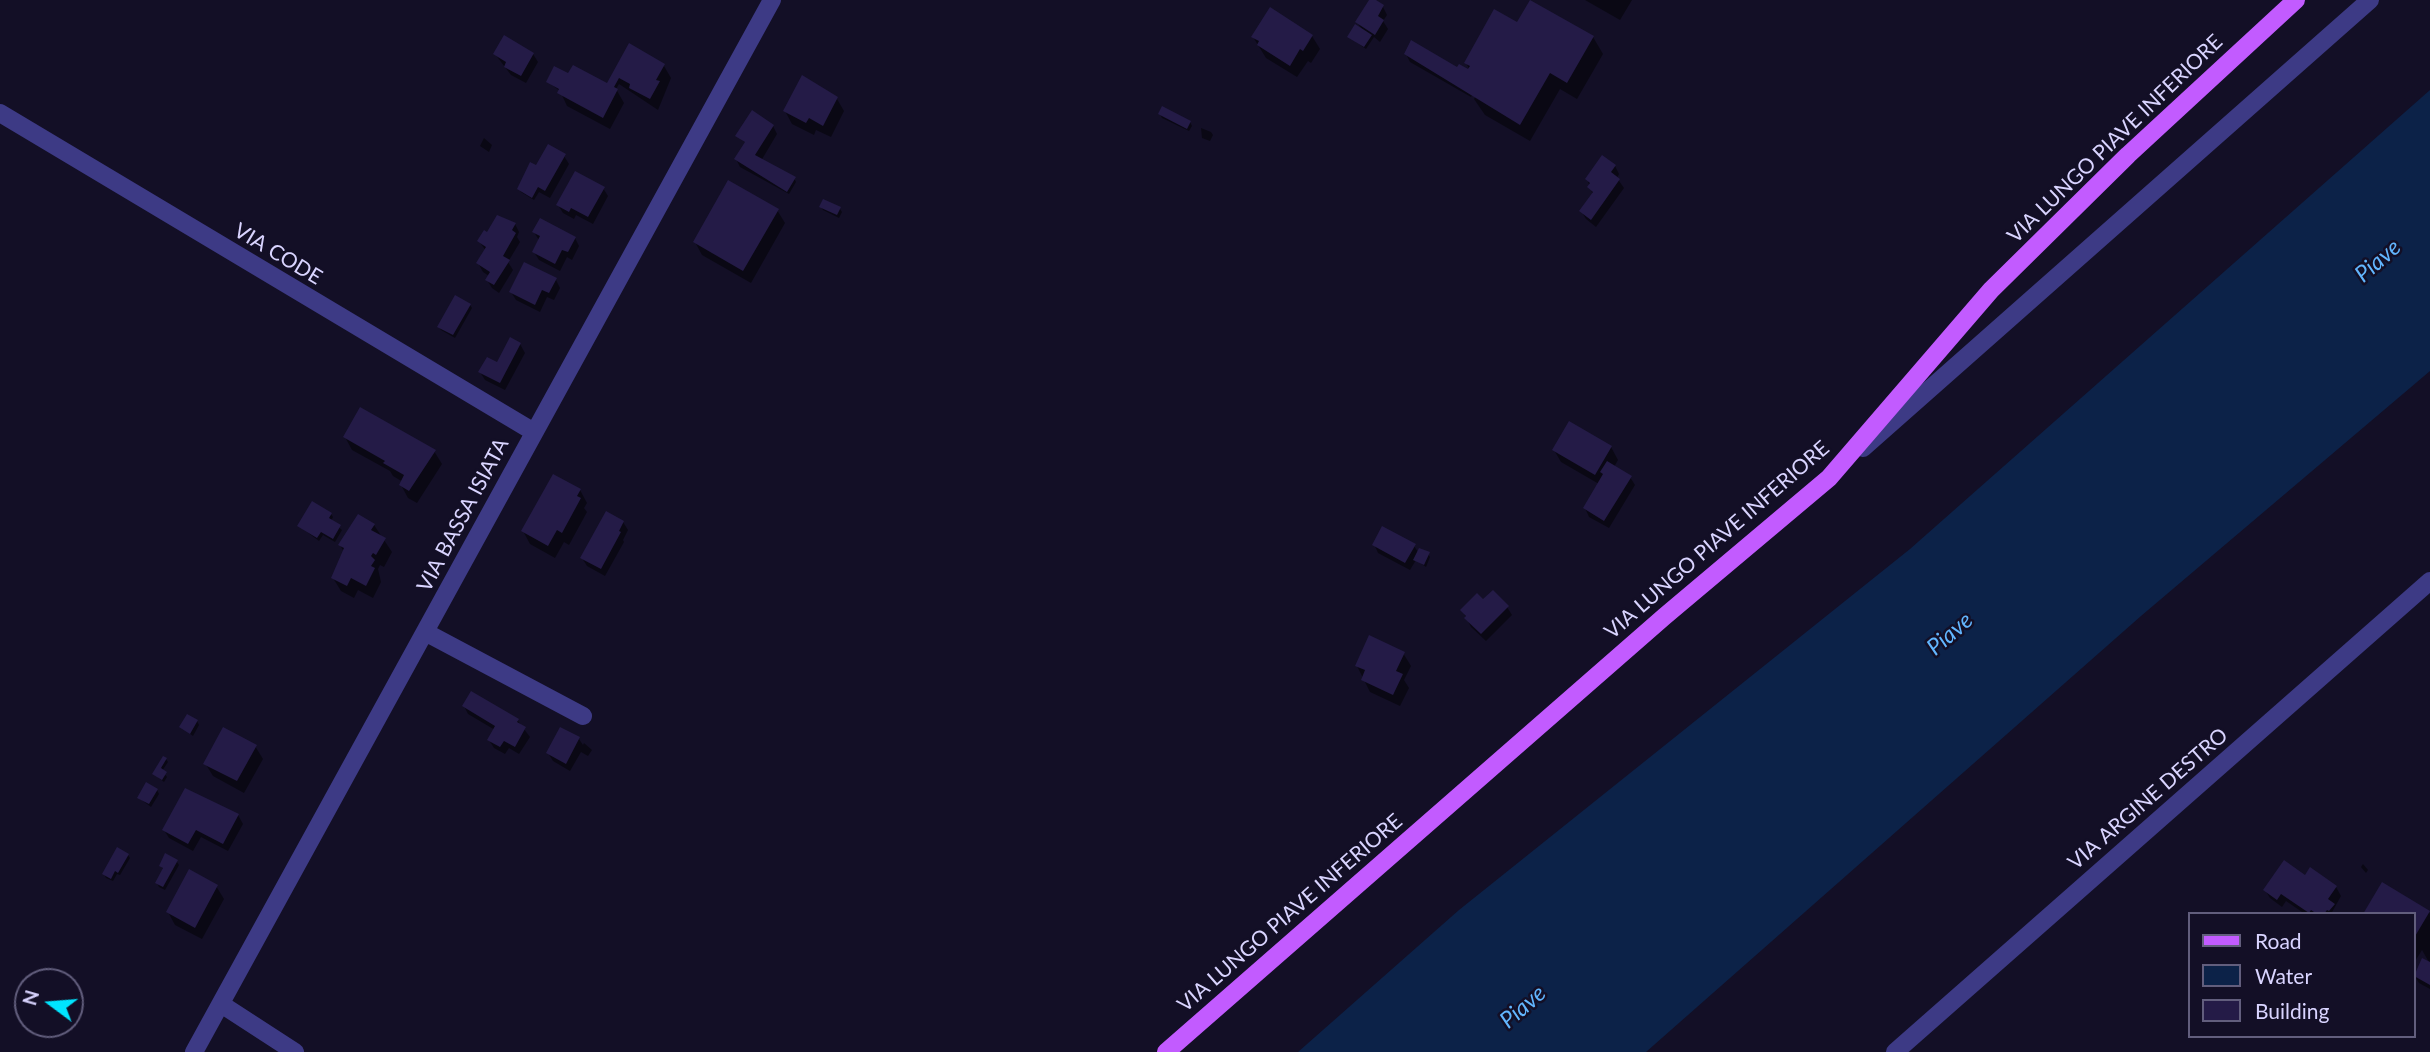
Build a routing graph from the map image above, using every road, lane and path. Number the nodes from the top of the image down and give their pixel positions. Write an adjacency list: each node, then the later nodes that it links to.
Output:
1 (772, 0): 5 (street, VIA BASSA ISIATA)
2 (2296, 0): 6 (main road, VIA LUNGO PIAVE INFERIORE)
3 (2370, 0): 6 (street)
4 (0, 113): 5 (street, VIA CODE)
5 (534, 432): 8 (street, VIA BASSA ISIATA)
6 (1829, 478): 13 (main road, VIA LUNGO PIAVE INFERIORE)
7 (2430, 581): 14 (street, VIA ARGINE DESTRO)
8 (425, 632): 9 (street); 10 (street, VIA BASSA ISIATA)
9 (583, 716)
10 (220, 1004): 11 (street, VIA BASSA ISIATA); 12 (street)
11 (194, 1052)
12 (295, 1052)
13 (1166, 1052)
14 (1895, 1052)

